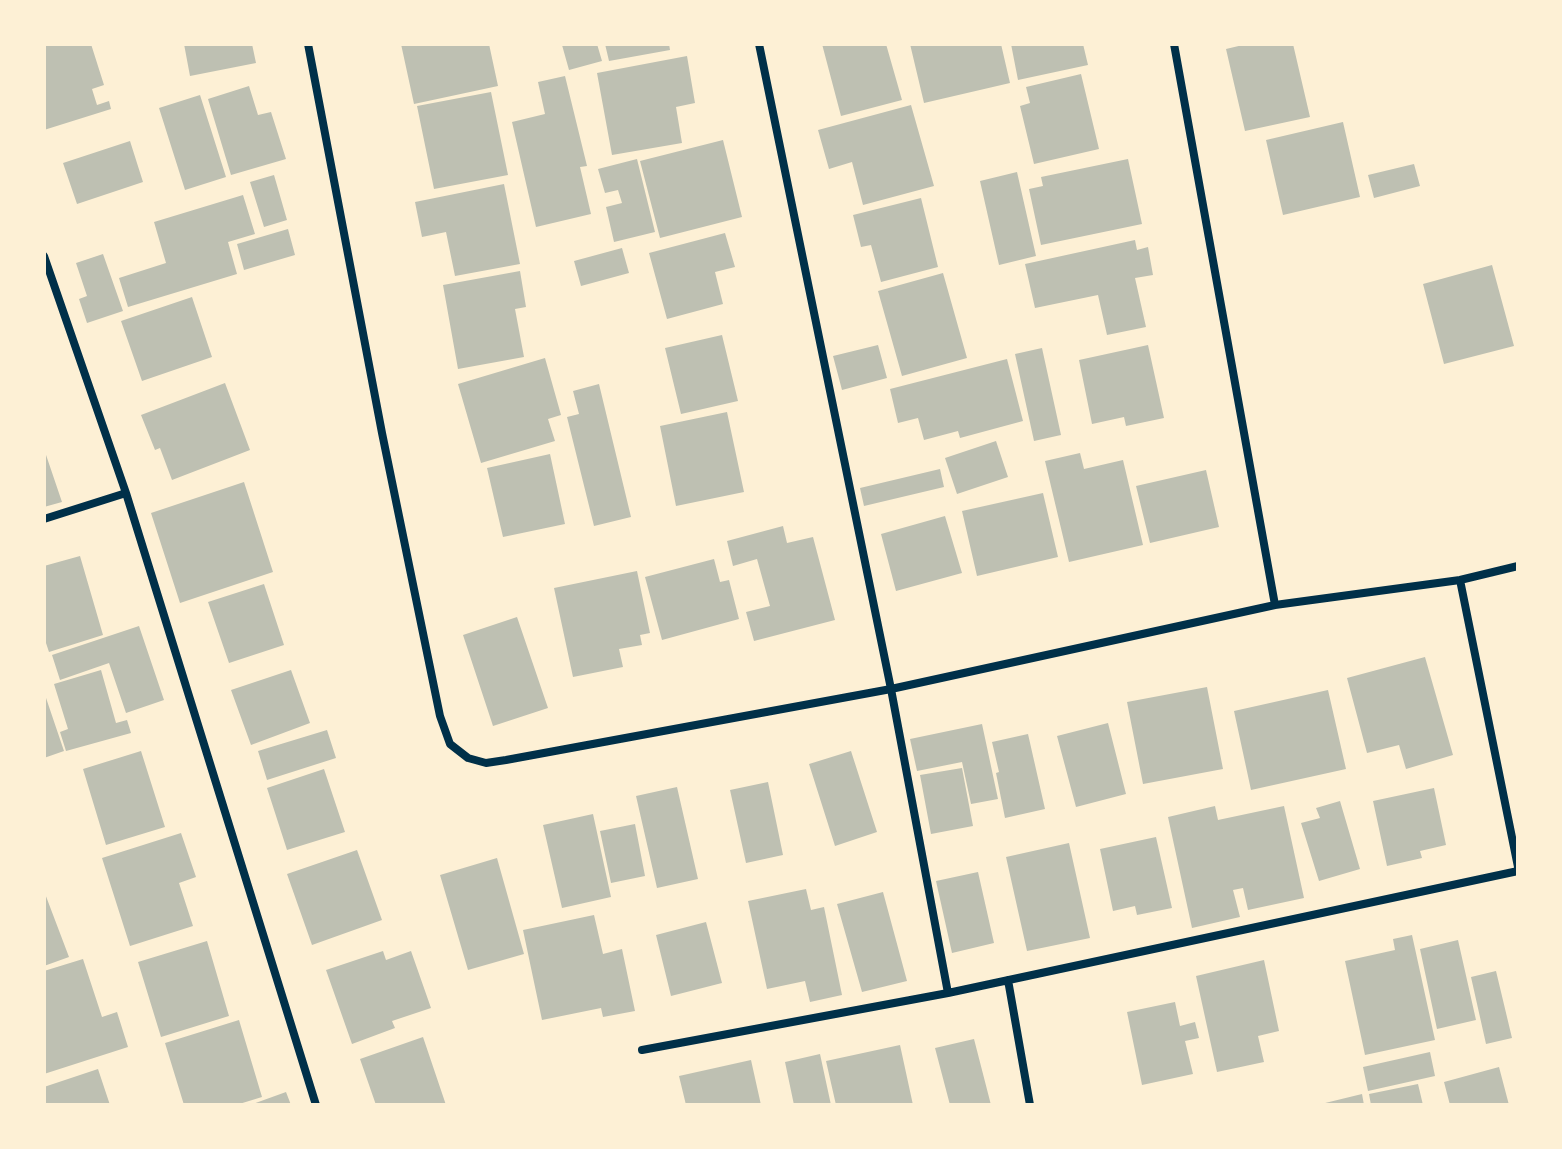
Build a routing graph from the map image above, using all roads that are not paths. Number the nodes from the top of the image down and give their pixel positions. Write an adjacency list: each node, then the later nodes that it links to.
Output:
1 (308, 44): 10 (street)
2 (759, 44): 10 (street)
3 (1174, 44): 9 (street)
4 (44, 256): 5 (street)
5 (126, 493): 6 (street); 15 (street)
6 (44, 519)
7 (1518, 566): 8 (street)
8 (1460, 580): 9 (street); 11 (street)
9 (1275, 605): 10 (street)
10 (891, 689): 13 (street)
11 (1518, 869): 12 (street)
12 (1008, 980): 13 (street); 16 (street)
13 (948, 993): 14 (street)
14 (642, 1050)
15 (316, 1105)
16 (1030, 1105)

